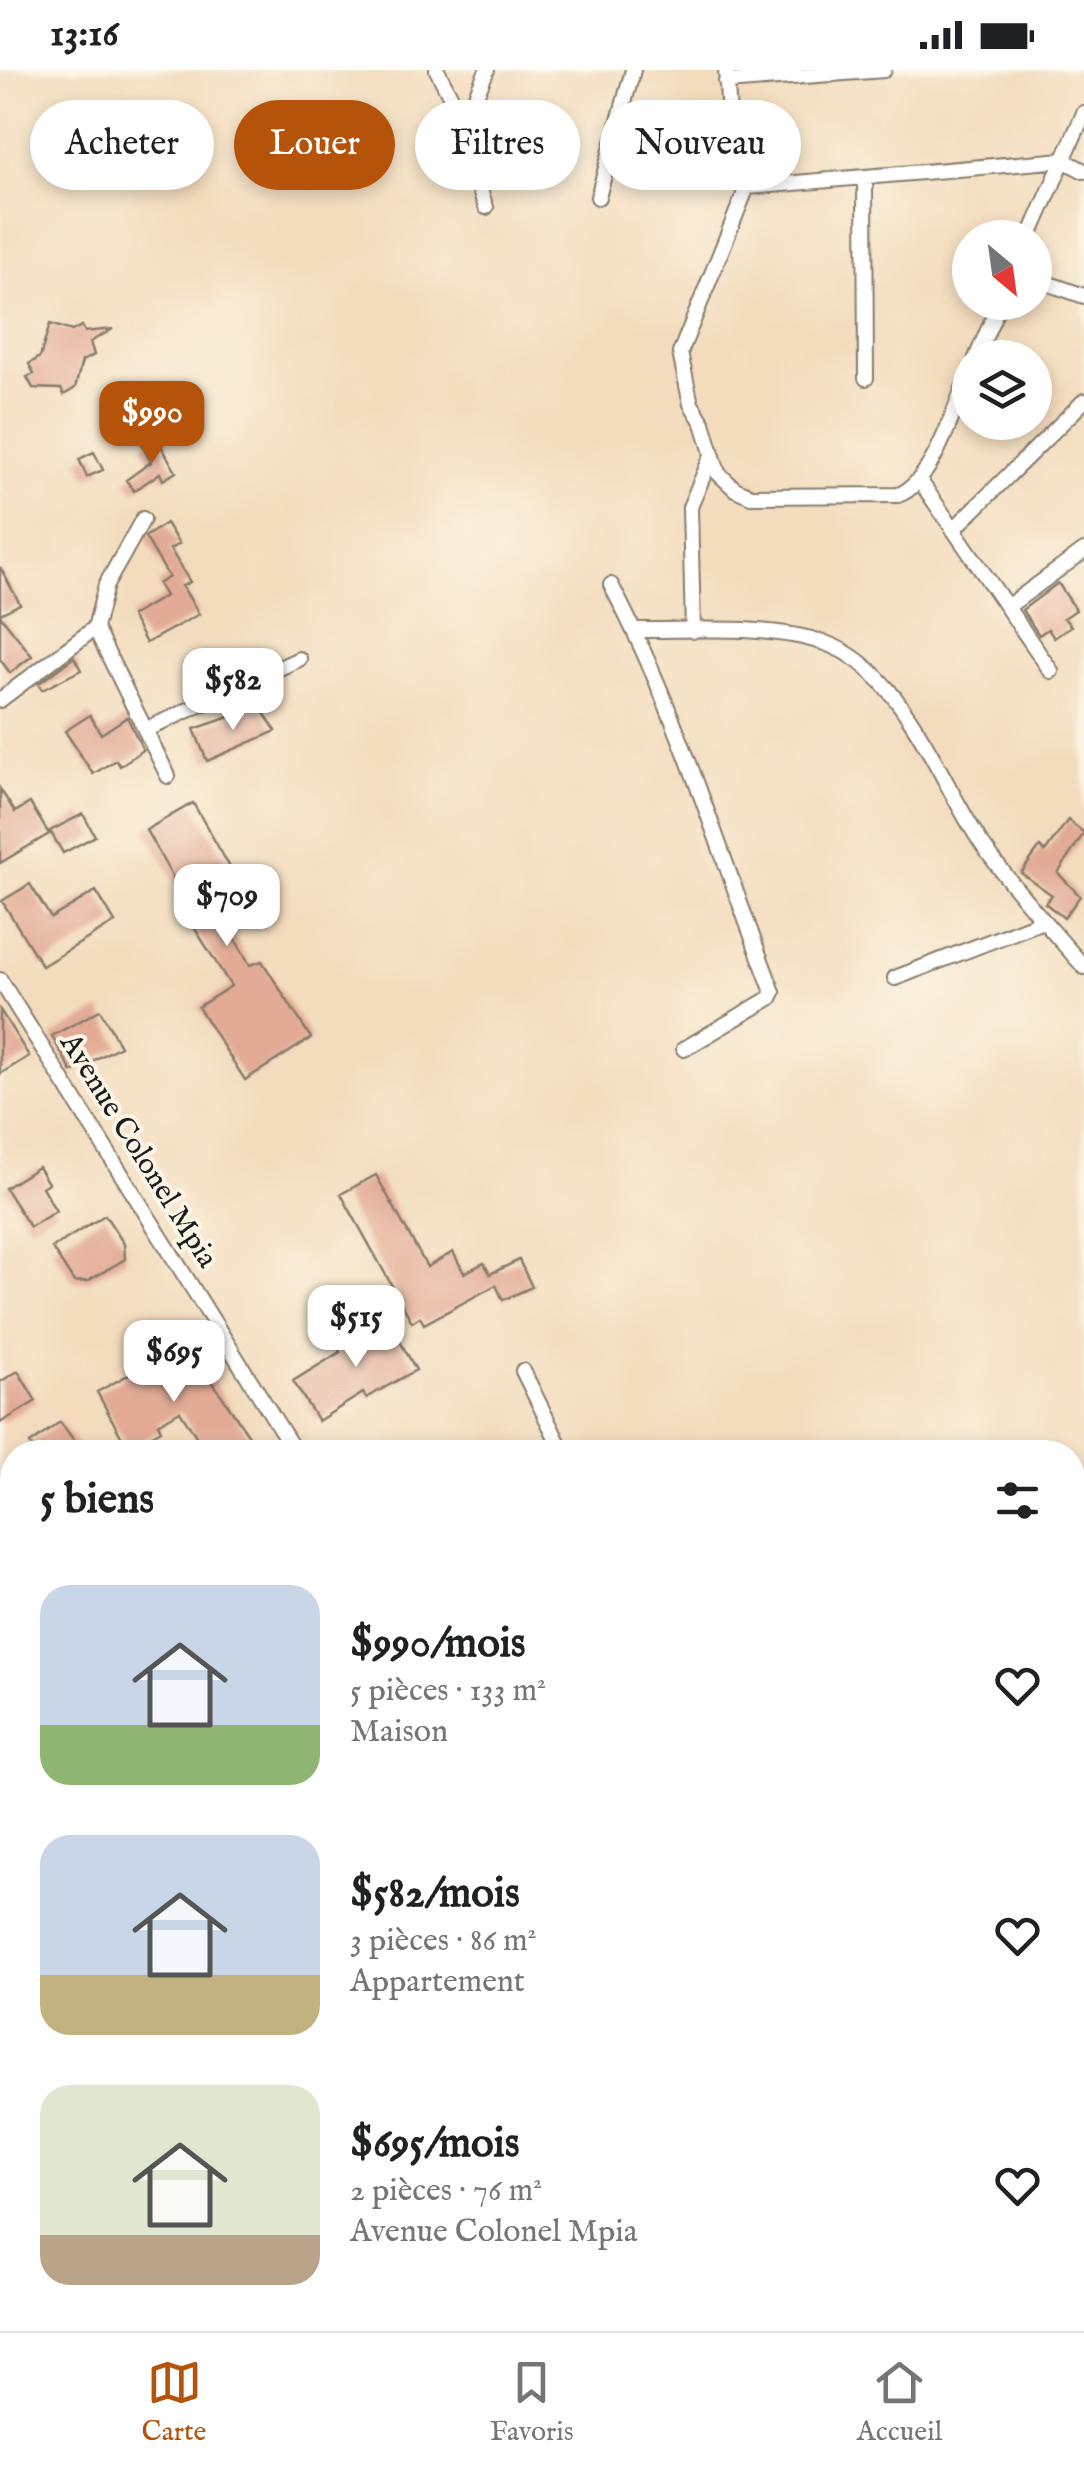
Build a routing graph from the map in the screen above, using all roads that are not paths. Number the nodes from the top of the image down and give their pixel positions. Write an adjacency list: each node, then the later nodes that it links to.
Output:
1 (438, 70): 6 (street)
2 (487, 70): 7 (street)
3 (633, 70): 15 (street)
4 (884, 70): 5 (street)
5 (726, 76)
6 (453, 100)
7 (474, 100)
8 (1084, 113): 9 (street)
9 (1064, 160): 10 (street); 11 (street); 17 (street)
10 (1084, 171)
11 (865, 177): 12 (street); 20 (street)
12 (801, 182)
13 (480, 190): 16 (street)
14 (746, 190): 23 (street)
15 (598, 197)
16 (486, 207)
17 (1037, 220)
18 (1052, 286): 19 (street)
19 (1084, 296)
20 (866, 378)
21 (1084, 400): 26 (street)
22 (952, 411): 24 (street)
23 (712, 454): 24 (street); 32 (street)
24 (920, 482): 26 (street)
25 (143, 519): 30 (street)
26 (954, 530): 29 (street)
27 (1084, 551): 29 (street)
28 (612, 585): 31 (street)
29 (1007, 606): 34 (street)
30 (95, 628): 35 (street); 36 (street)
31 (635, 630): 32 (street); 42 (street)
32 (694, 631): 38 (street)
33 (299, 659): 36 (street)
34 (1051, 670)
35 (0, 700)
36 (145, 730): 37 (street)
37 (168, 776)
38 (1043, 920): 39 (street); 40 (street)
39 (1084, 967)
40 (895, 978)
41 (0, 980): 44 (street, Avenue Colonel Mpia)
42 (684, 1049)
43 (524, 1372): 45 (street)
44 (287, 1440)
45 (557, 1440)

